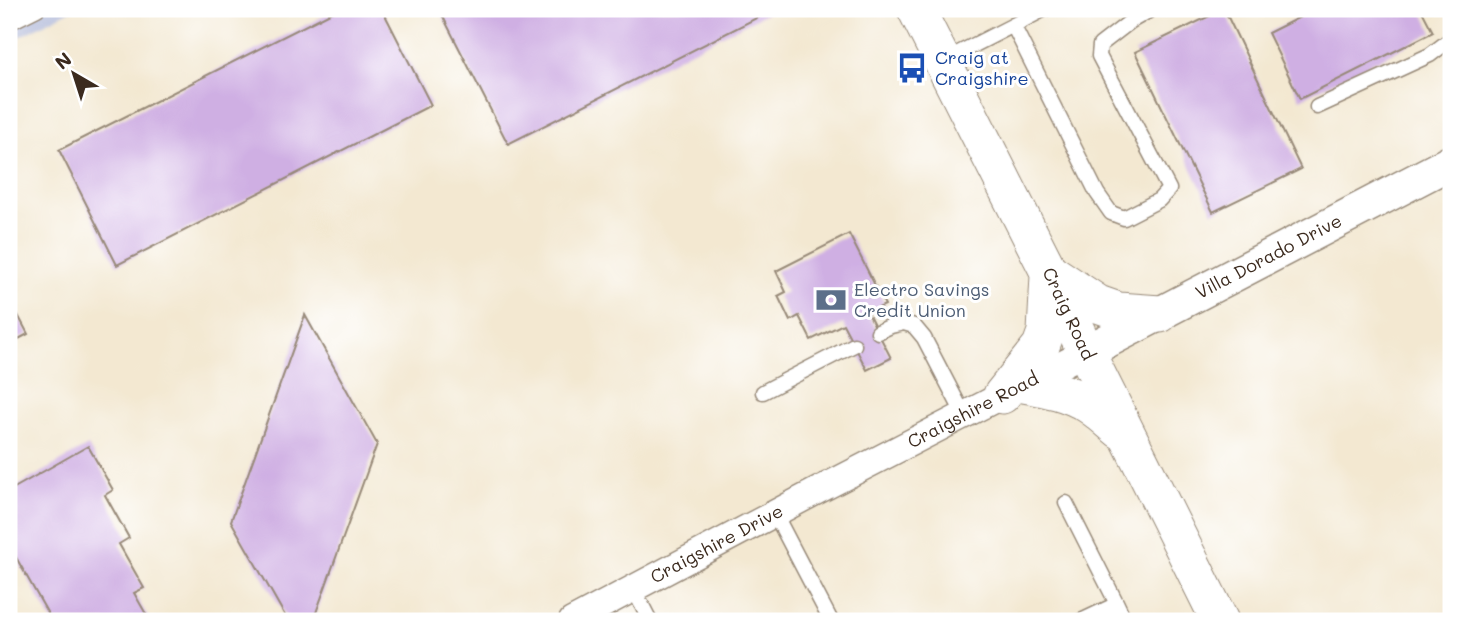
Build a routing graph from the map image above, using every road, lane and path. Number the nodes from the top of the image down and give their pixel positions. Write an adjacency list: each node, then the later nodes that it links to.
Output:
1 (37, 9): 5 (lane)
2 (915, 9): 8 (main road, Craig Road)
3 (1045, 9): 6 (lane)
4 (1152, 9): 6 (lane)
5 (9, 23)
6 (1013, 25): 8 (lane)
7 (1451, 39): 9 (lane)
8 (942, 61): 11 (main road, Craig Road)
9 (1317, 107)
10 (1451, 162): 12 (street, Villa Dorado Drive)
11 (1049, 272): 12 (main road); 15 (main road, Craig Road); 16 (main road)
12 (1160, 314): 15 (street, Villa Dorado Drive)
13 (878, 332): 18 (lane)
14 (854, 345): 17 (lane)
15 (1086, 352): 16 (street, Craigshire Road); 19 (main road, Craig Road)
16 (1013, 390): 18 (street, Craigshire Road); 19 (main road)
17 (763, 393)
18 (964, 415): 20 (street, Craigshire Road)
19 (1129, 438): 30 (main road, Craig Road)
20 (862, 468): 22 (street, Craigshire Drive)
21 (1066, 503): 24 (lane)
22 (775, 514): 23 (street, Craigshire Drive); 27 (lane)
23 (633, 588): 25 (street, Craigshire Drive); 26 (lane)
24 (1117, 604): 28 (lane); 29 (lane)
25 (572, 621)
26 (650, 621)
27 (831, 621)
28 (1082, 621)
29 (1125, 621)
30 (1220, 621)

